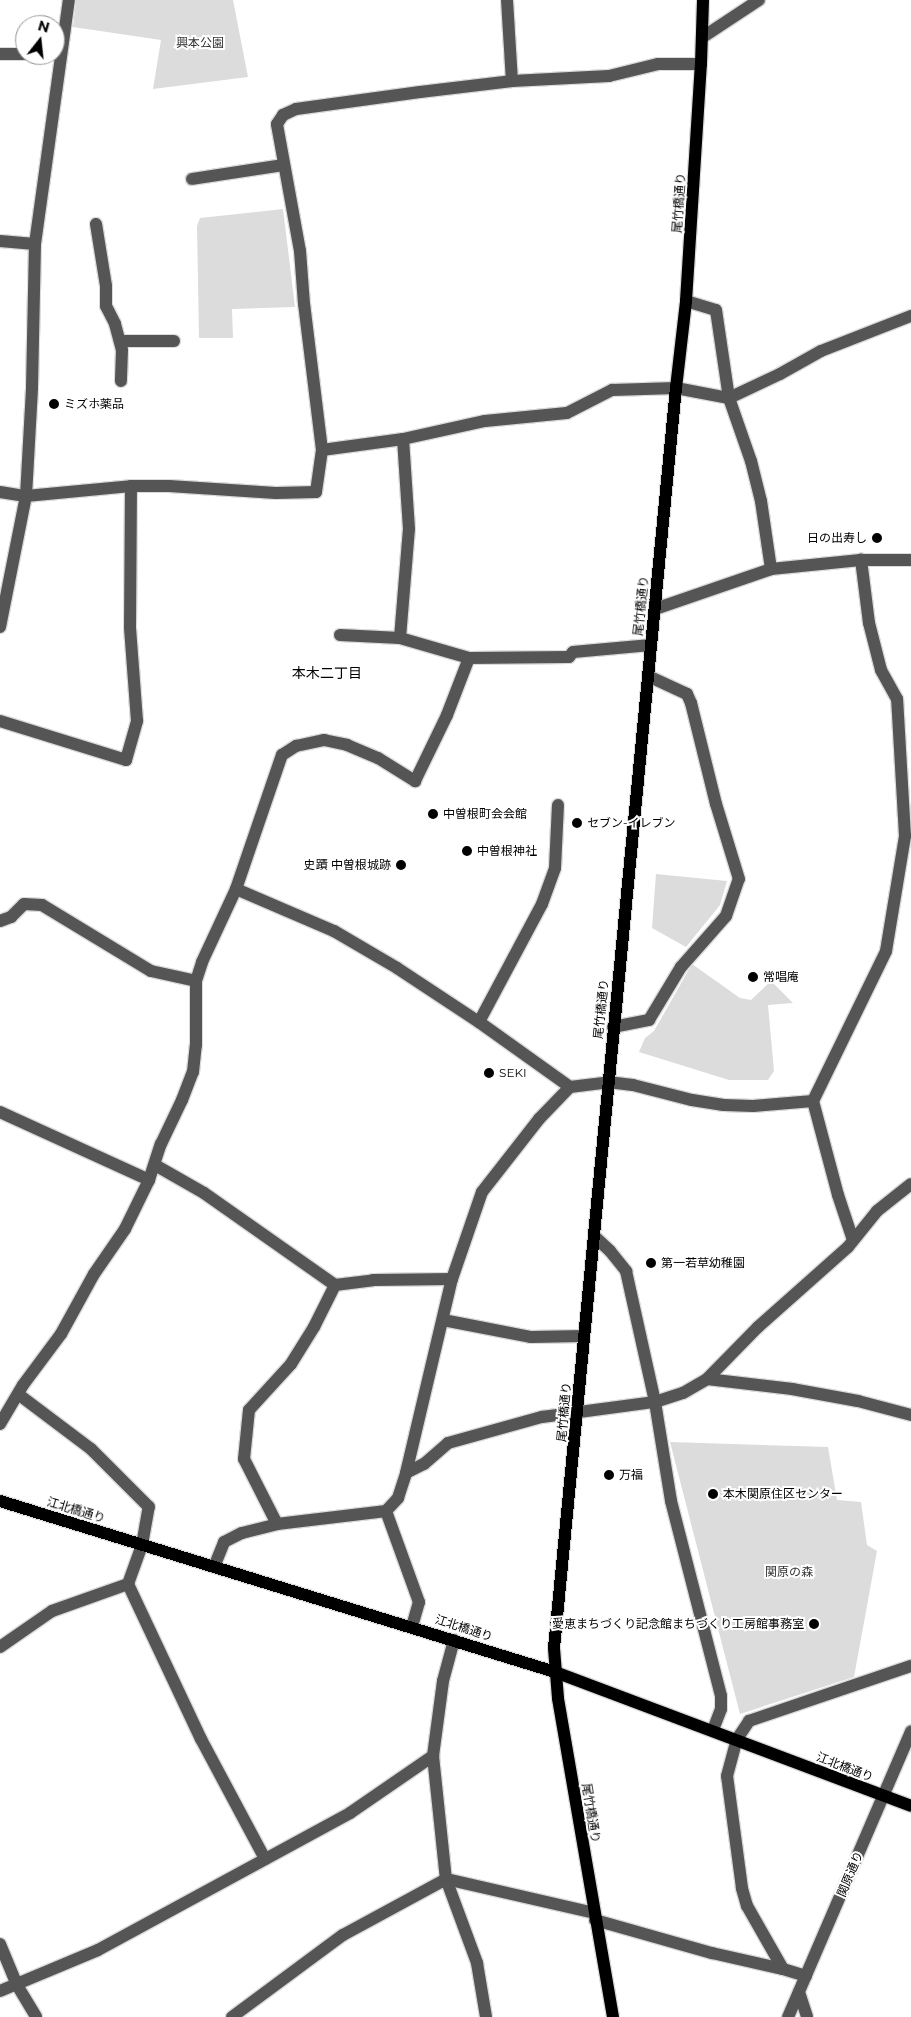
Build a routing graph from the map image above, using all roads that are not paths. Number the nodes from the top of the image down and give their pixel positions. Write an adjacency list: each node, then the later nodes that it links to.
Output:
1 (69, 0): 5 (street)
2 (507, 0): 11 (street)
3 (703, 0): 6 (main road, 尾竹橋通り)
4 (759, 0): 6 (street)
5 (65, 15)
6 (702, 37): 9 (main road, 尾竹橋通り)
7 (0, 54): 8 (street)
8 (15, 54)
9 (702, 64): 11 (street); 17 (main road, 尾竹橋通り)
10 (53, 65): 16 (street)
11 (512, 81): 12 (street)
12 (284, 165): 13 (street); 25 (street)
13 (192, 179)
14 (96, 224): 19 (street)
15 (0, 241): 16 (street)
16 (34, 244): 28 (street)
17 (686, 301): 22 (main road, 尾竹橋通り); 23 (street)
18 (911, 316): 23 (street)
19 (120, 341): 20 (street); 21 (street)
20 (174, 341)
21 (121, 381)
22 (676, 388): 23 (street); 24 (street); 32 (main road, 尾竹橋通り)
23 (729, 398): 31 (street)
24 (404, 439): 25 (street); 35 (street)
25 (322, 450): 26 (street)
26 (131, 486): 28 (street); 39 (street)
27 (0, 492): 28 (street)
28 (26, 496): 33 (street)
29 (861, 560): 30 (street); 31 (street); 48 (street)
30 (911, 560)
31 (770, 570): 32 (street)
32 (655, 609): 36 (main road, 尾竹橋通り)
33 (0, 627)
34 (340, 635): 35 (street)
35 (400, 638): 37 (street)
36 (651, 645): 37 (street); 38 (main road, 尾竹橋通り)
37 (469, 658): 41 (street)
38 (648, 676): 45 (main road, 尾竹橋通り); 45 (street)
39 (0, 721)
40 (558, 805): 44 (street)
41 (236, 888): 43 (street); 44 (street)
42 (0, 921): 43 (street)
43 (196, 981): 50 (street)
44 (479, 1022): 47 (street)
45 (613, 1027): 46 (main road, 尾竹橋通り)
46 (608, 1082): 47 (street); 48 (street); 53 (main road, 尾竹橋通り)
47 (570, 1086): 55 (street)
48 (813, 1101): 54 (street)
49 (0, 1112): 51 (street)
50 (155, 1165): 51 (street); 56 (street)
51 (149, 1180): 60 (street)
52 (911, 1184): 54 (street)
53 (594, 1236): 58 (main road, 尾竹橋通り); 61 (street)
54 (854, 1240): 59 (street)
55 (452, 1279): 56 (street); 57 (street)
56 (335, 1285): 68 (street)
57 (443, 1320): 58 (street); 65 (street)
58 (584, 1336): 62 (main road, 尾竹橋通り)
59 (707, 1379): 61 (street); 63 (street)
60 (18, 1394): 64 (street); 69 (street)
61 (655, 1402): 62 (street); 77 (street)
62 (578, 1413): 65 (street); 76 (main road, 尾竹橋通り)
63 (911, 1415)
64 (0, 1424)
65 (406, 1474): 67 (street)
66 (0, 1501): 69 (main road, 江北橋通り)
67 (386, 1512): 68 (street); 72 (street)
68 (277, 1524): 70 (street)
69 (142, 1545): 70 (main road, 江北橋通り); 71 (street)
70 (214, 1567): 72 (main road, 江北橋通り)
71 (128, 1584): 74 (street); 83 (street)
72 (412, 1626): 73 (main road, 江北橋通り)
73 (454, 1640): 76 (main road, 江北橋通り); 80 (street)
74 (0, 1647)
75 (911, 1666): 79 (street)
76 (555, 1672): 77 (main road, 江北橋通り); 85 (main road, 尾竹橋通り)
77 (713, 1730): 79 (main road, 江北橋通り)
78 (911, 1731): 81 (street, 関原通り)
79 (737, 1740): 81 (main road, 江北橋通り); 87 (street)
80 (433, 1756): 83 (street); 84 (street)
81 (883, 1796): 82 (main road, 江北橋通り); 88 (street, 関原通り)
82 (911, 1806)
83 (265, 1859): 89 (street)
84 (446, 1879): 85 (street); 93 (street); 94 (street)
85 (595, 1917): 87 (street); 95 (main road, 尾竹橋通り)
86 (0, 1944): 89 (street)
87 (783, 1969): 88 (street)
88 (806, 1976): 91 (street, 関原通り)
89 (17, 1985): 90 (street); 92 (street)
90 (0, 1991)
91 (799, 1992): 96 (street, 関原通り); 97 (street)
92 (36, 2017)
93 (232, 2017)
94 (486, 2017)
95 (613, 2017)
96 (788, 2017)
97 (807, 2017)

